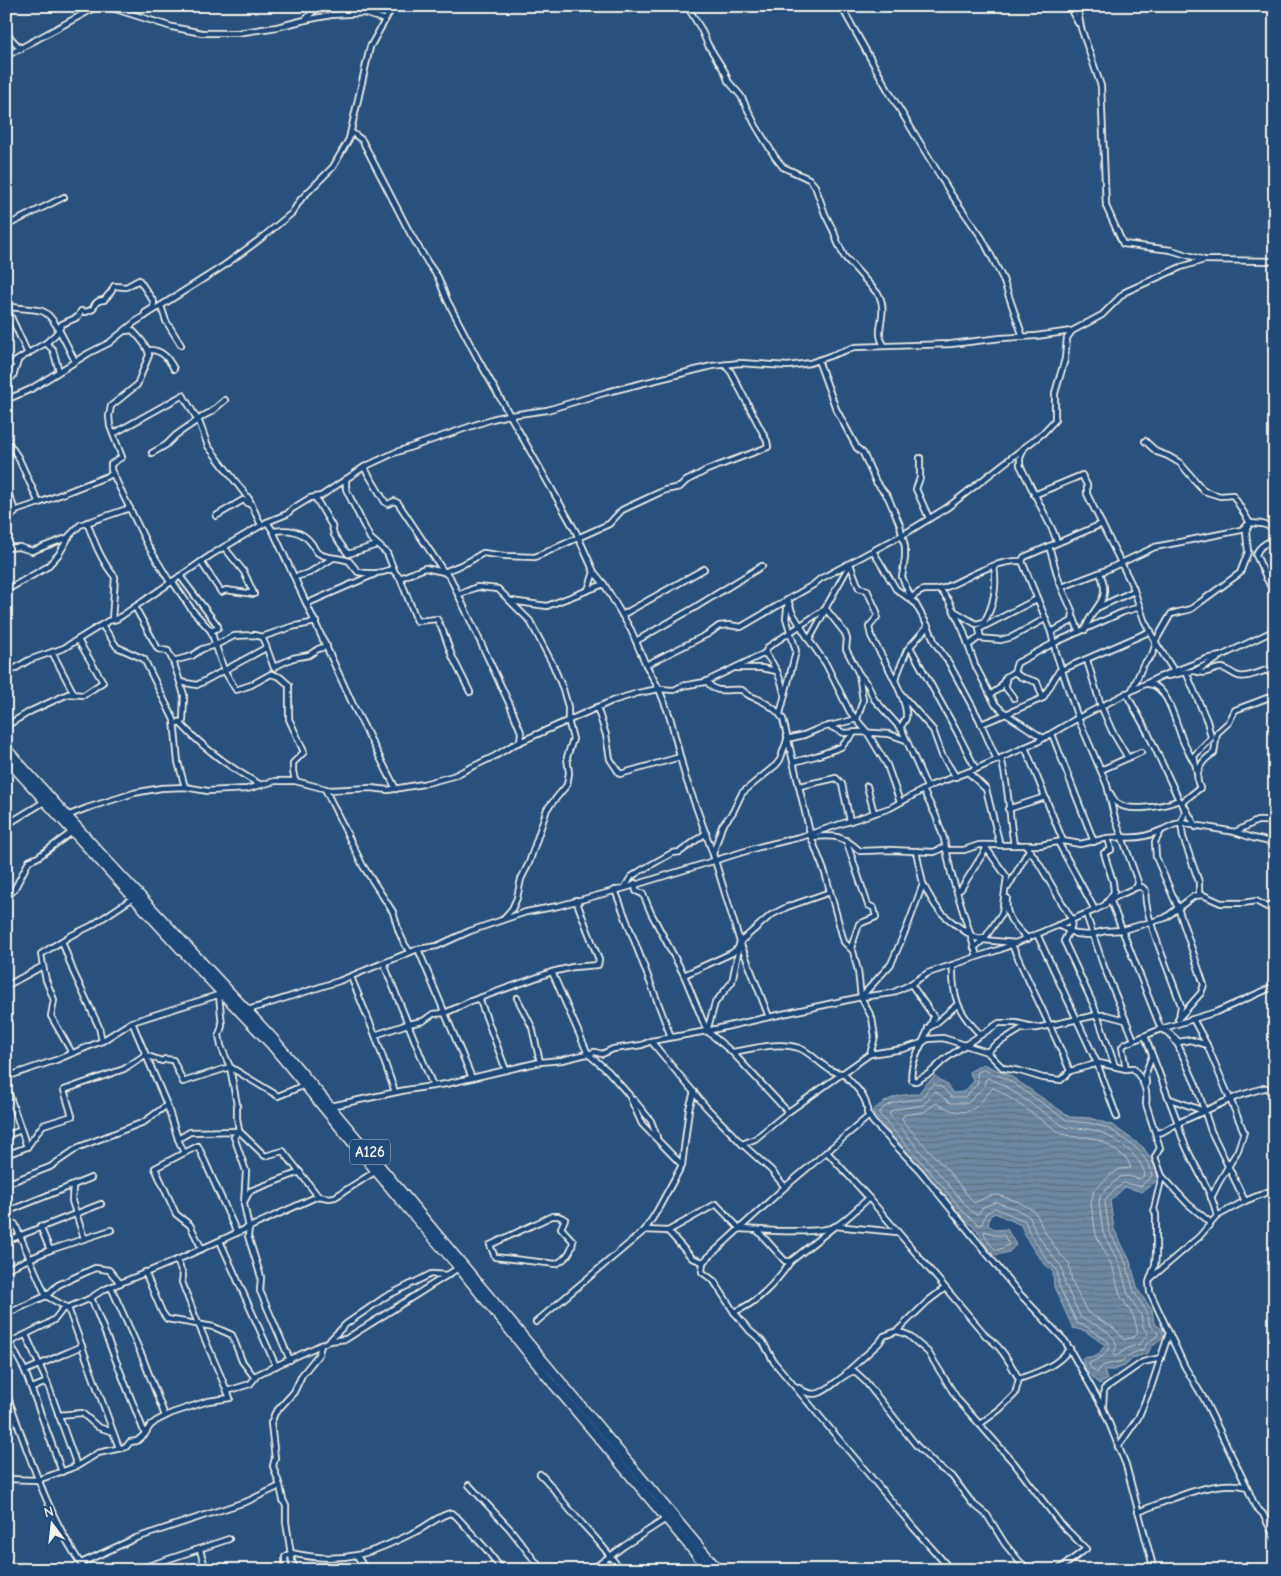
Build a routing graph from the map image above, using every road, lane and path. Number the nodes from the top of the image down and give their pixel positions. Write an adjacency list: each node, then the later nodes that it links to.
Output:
1 (98, 6): 13 (street)
2 (106, 6): 9 (street)
3 (318, 6): 9 (street)
4 (393, 6): 10 (street)
5 (686, 6): 29 (street)
6 (840, 6): 26 (street)
7 (1066, 6): 11 (street)
8 (1077, 6): 11 (street)
9 (305, 20): 10 (street)
10 (385, 20): 15 (street)
11 (1081, 28): 18 (street)
12 (6, 33): 13 (street)
13 (21, 49): 14 (street)
14 (6, 56)
15 (351, 132): 21 (street); 42 (street)
16 (64, 197): 17 (street)
17 (6, 226)
18 (1204, 260): 19 (street); 25 (street)
19 (1275, 262)
20 (6, 306): 23 (street); 31 (street)
21 (161, 306): 22 (street); 28 (street)
22 (145, 316): 23 (street); 24 (street)
23 (59, 330): 27 (street); 34 (street)
24 (124, 331): 30 (street); 34 (street)
25 (1072, 331): 26 (street); 47 (street)
26 (1023, 337): 29 (street)
27 (46, 343): 31 (street); 38 (street)
28 (181, 345)
29 (884, 345): 32 (street)
30 (148, 350): 37 (street); 44 (street)
31 (28, 354): 33 (street)
32 (818, 360): 35 (street); 70 (street)
33 (18, 361): 36 (street); 39 (street)
34 (75, 361): 38 (street)
35 (725, 365): 42 (street); 72 (street)
36 (6, 367)
37 (174, 369)
38 (59, 371): 40 (street)
39 (6, 383): 40 (street)
40 (7, 398)
41 (225, 400): 43 (street)
42 (509, 415): 50 (street); 72 (street)
43 (198, 420): 44 (street); 48 (street); 57 (street)
44 (113, 434): 51 (street)
45 (6, 439): 56 (street)
46 (1145, 441): 65 (street)
47 (1025, 447): 54 (street); 62 (street)
48 (152, 452)
49 (920, 458): 62 (street)
50 (364, 468): 52 (street); 90 (street)
51 (114, 474): 56 (street); 58 (street)
52 (347, 478): 55 (street); 75 (street)
53 (6, 488): 59 (street)
54 (1034, 495): 66 (street); 74 (street)
55 (315, 497): 64 (street); 75 (street)
56 (39, 503): 59 (street)
57 (252, 506): 60 (street); 67 (street)
58 (130, 508): 63 (street); 98 (street)
59 (15, 511): 61 (street)
60 (216, 516)
61 (6, 518)
62 (929, 518): 70 (street)
63 (86, 522): 71 (street); 119 (street)
64 (267, 522): 67 (street); 69 (street)
65 (1250, 523): 68 (street); 83 (street); 140 (street)
66 (1102, 524): 74 (street); 83 (street)
67 (261, 525): 77 (street)
68 (1275, 528)
69 (273, 531): 80 (street); 95 (street)
70 (901, 536): 79 (street); 107 (street)
71 (69, 537): 78 (street); 99 (street)
72 (579, 537): 90 (street); 91 (street)
73 (1275, 538): 97 (street)
74 (1057, 542): 76 (street)
75 (377, 545): 88 (street)
76 (1049, 546): 81 (street); 101 (street)
77 (224, 547): 82 (street); 82 (street)
78 (6, 548)
79 (873, 551): 84 (street); 107 (street)
80 (333, 558): 92 (street); 95 (street)
81 (1022, 561): 86 (street); 108 (street)
82 (201, 562): 94 (street)
83 (1121, 563): 93 (street); 104 (street)
84 (850, 564): 109 (street); 123 (street); 168 (street)
85 (762, 566): 139 (street)
86 (994, 566): 102 (street); 121 (street)
87 (704, 569): 116 (street)
88 (394, 570): 92 (street); 96 (street)
89 (1275, 571): 97 (street)
90 (444, 572): 96 (street); 105 (street)
91 (594, 572): 100 (street); 103 (street)
92 (378, 573): 111 (street)
93 (1100, 573): 101 (street); 113 (street)
94 (180, 576): 98 (street); 129 (street)
95 (295, 577): 111 (street)
96 (400, 578): 174 (street)
97 (1266, 578): 106 (street)
98 (171, 581): 112 (street); 129 (street)
99 (6, 582)
100 (604, 584): 103 (street); 116 (street)
101 (1062, 588): 117 (street)
102 (940, 589): 107 (street); 115 (street)
103 (588, 590): 110 (street)
104 (1134, 591): 113 (street); 114 (street)
105 (458, 595): 110 (street); 197 (street)
106 (1275, 596)
107 (911, 598): 124 (street)
108 (1037, 599): 118 (street); 125 (street)
109 (788, 600): 123 (street); 130 (street); 152 (street)
110 (511, 601): 184 (street)
111 (308, 603): 120 (street)
112 (135, 607): 119 (street); 151 (street)
113 (1098, 607): 126 (street)
114 (1140, 607): 126 (street); 128 (street)
115 (954, 611): 121 (street); 143 (street)
116 (622, 615): 139 (street)
117 (1074, 618): 131 (street); 132 (street)
118 (1045, 619): 131 (street); 136 (street)
119 (112, 620): 122 (street)
120 (316, 622): 135 (street); 145 (street)
121 (976, 624): 125 (street)
122 (102, 625): 137 (street); 192 (street)
123 (800, 625): 130 (street); 138 (street)
124 (928, 626): 146 (street); 193 (street)
125 (980, 629): 136 (street)
126 (1085, 630): 132 (street)
127 (1275, 630): 133 (street)
128 (1151, 631): 140 (street); 150 (street)
129 (211, 632): 142 (street)
130 (790, 632): 148 (street); 180 (street)
131 (1051, 632): 141 (street)
132 (1079, 632): 141 (street)
133 (1268, 634): 134 (street); 149 (street)
134 (1275, 636)
135 (262, 637): 142 (street); 144 (street)
136 (981, 638): 143 (street)
137 (78, 640): 147 (street); 176 (street)
138 (809, 640): 164 (street); 190 (street)
139 (636, 641): 152 (street)
140 (1155, 642): 158 (street); 173 (street)
141 (1054, 643): 156 (street); 160 (street)
142 (216, 645): 151 (street); 155 (street)
143 (969, 645): 178 (street)
144 (266, 646): 153 (street); 155 (street)
145 (327, 646): 153 (street); 227 (street)
146 (910, 647): 168 (street); 217 (street)
147 (52, 652): 162 (street); 176 (street)
148 (765, 653): 154 (street); 157 (street)
149 (1221, 656): 158 (street); 159 (street)
150 (1087, 660): 156 (street); 183 (street)
151 (173, 661): 170 (street)
152 (646, 665): 172 (street)
153 (274, 667): 163 (street)
154 (735, 668): 157 (street); 169 (street)
155 (224, 670): 163 (street); 170 (street)
156 (1062, 670): 182 (street); 189 (street)
157 (778, 671): 180 (street)
158 (1174, 671): 166 (street)
159 (1195, 671): 161 (street); 167 (street)
160 (1014, 672): 165 (street); 182 (street)
161 (1186, 672): 166 (street); 204 (street)
162 (6, 674)
163 (271, 674): 222 (street)
164 (859, 674): 190 (street); 196 (street)
165 (1006, 677): 178 (street); 181 (street)
166 (1157, 678): 171 (street)
167 (1275, 678)
168 (894, 680): 177 (street)
169 (707, 681): 172 (street); 186 (street)
170 (180, 682): 192 (street)
171 (1144, 684): 173 (street); 216 (street)
172 (659, 689): 185 (street); 211 (street)
173 (1132, 690): 175 (street)
174 (470, 692)
175 (1126, 693): 183 (street); 234 (street)
176 (74, 694): 194 (street)
177 (901, 694): 196 (street); 221 (street)
178 (990, 695): 187 (street)
179 (1275, 695): 200 (street)
180 (785, 696): 186 (street)
181 (1014, 698)
182 (1043, 698): 187 (street)
183 (1101, 706): 189 (street); 212 (street)
184 (568, 707): 188 (street); 191 (street)
185 (597, 707): 188 (street); 211 (street)
186 (780, 714): 205 (street)
187 (1006, 714): 193 (street); 203 (street)
188 (578, 715): 191 (street)
189 (1078, 718): 201 (street); 218 (street)
190 (857, 719): 195 (street); 199 (street)
191 (568, 720): 202 (street); 279 (street)
192 (177, 723): 223 (street); 226 (street)
193 (981, 724): 214 (street)
194 (6, 726)
195 (829, 726): 198 (street); 205 (street)
196 (900, 728): 206 (street)
197 (521, 732): 202 (street); 207 (street)
198 (855, 732): 199 (street); 215 (street)
199 (867, 732): 206 (street); 233 (street)
200 (1217, 732): 204 (street); 220 (street)
201 (1052, 734): 203 (street); 252 (street)
202 (531, 737): 207 (street)
203 (1043, 738): 208 (street)
204 (1211, 738): 216 (street)
205 (787, 739): 215 (street); 261 (street)
206 (906, 740): 229 (street)
207 (520, 742): 227 (street)
208 (1025, 747): 214 (street); 231 (street)
209 (6, 748): 237 (highway, A126)
210 (1141, 752): 212 (street)
211 (680, 757): 246 (street)
212 (1128, 758): 218 (street)
213 (6, 759): 232 (highway, A126)
214 (999, 759): 217 (street); 235 (street)
215 (794, 762): 224 (street)
216 (1194, 762): 220 (street)
217 (976, 769): 219 (street)
218 (1101, 770): 230 (street)
219 (968, 772): 221 (street); 254 (street)
220 (1197, 773): 234 (street)
221 (956, 777): 229 (street)
222 (295, 781): 223 (street); 228 (street)
223 (261, 785): 226 (street)
224 (800, 786): 238 (street); 247 (street)
225 (867, 786): 236 (street)
226 (185, 787): 237 (street)
227 (396, 788): 228 (street)
228 (325, 789): 296 (street)
229 (925, 789): 233 (street); 258 (street)
230 (1109, 792): 234 (street); 248 (street)
231 (1045, 797): 235 (street); 251 (street)
232 (44, 802): 241 (street); 244 (highway, A126)
233 (900, 802): 236 (street)
234 (1181, 803): 240 (street); 242 (street)
235 (1008, 809): 255 (street)
236 (874, 813): 238 (street)
237 (67, 816): 312 (highway, A126)
238 (850, 821): 247 (street)
239 (1275, 821): 245 (street)
240 (1181, 823): 242 (street); 243 (street); 270 (street)
241 (6, 825)
242 (1196, 827): 245 (street)
243 (1161, 831): 248 (street); 276 (street)
244 (72, 832): 271 (street); 272 (highway, A126)
245 (1235, 832): 253 (street)
246 (706, 833): 261 (street); 266 (street)
247 (811, 836): 249 (street); 262 (street); 268 (street)
248 (1122, 837): 250 (street); 265 (street)
249 (846, 838): 260 (street); 293 (street)
250 (1108, 838): 252 (street); 273 (street)
251 (1060, 841): 252 (street); 256 (street); 277 (street)
252 (1094, 842)
253 (1275, 843)
254 (1000, 845): 255 (street); 257 (street)
255 (1014, 845): 256 (street)
256 (1026, 845): 259 (street)
257 (985, 847): 258 (street); 269 (street); 288 (street)
258 (946, 848): 260 (street); 269 (street)
259 (1030, 850): 280 (street); 289 (street)
260 (916, 851): 264 (street)
261 (713, 854): 262 (street)
262 (714, 860): 263 (street); 291 (street)
263 (635, 883): 266 (street); 302 (street)
264 (923, 884): 287 (street); 308 (street)
265 (1137, 887): 273 (street); 281 (street)
266 (625, 888): 267 (street)
267 (615, 890): 274 (street); 332 (street)
268 (830, 892): 291 (street); 293 (street)
269 (957, 892): 287 (street)
270 (1199, 895): 275 (street); 276 (street)
271 (6, 898)
272 (134, 898): 290 (street); 307 (highway, A126)
273 (1110, 899): 277 (street); 284 (street)
274 (576, 900): 279 (street); 301 (street)
275 (1275, 903)
276 (1178, 908): 281 (street); 319 (street)
277 (1095, 910): 278 (street)
278 (1086, 914): 280 (street); 286 (street)
279 (504, 919): 295 (street)
280 (1072, 920): 282 (street); 283 (street)
281 (1150, 922): 284 (street); 319 (street)
282 (1058, 925): 283 (street); 285 (street)
283 (1069, 930): 286 (street); 314 (street)
284 (1123, 930): 286 (street); 326 (street)
285 (1037, 934): 289 (street); 316 (street)
286 (1092, 934): 318 (street)
287 (971, 935): 288 (street); 294 (street)
288 (984, 939): 292 (street); 294 (street)
289 (1028, 939): 292 (street)
290 (62, 941): 300 (street); 335 (street)
291 (740, 942): 302 (street); 315 (street); 327 (street)
292 (1014, 944): 297 (street); 322 (street)
293 (851, 948): 308 (street)
294 (974, 948): 297 (street)
295 (418, 949): 296 (street); 313 (street)
296 (410, 952): 298 (street)
297 (977, 956): 299 (street)
298 (384, 964): 303 (street); 321 (street)
299 (953, 965): 304 (street); 311 (street)
300 (43, 966): 305 (street); 341 (street)
301 (552, 972): 309 (street); 342 (street)
302 (684, 975): 327 (street)
303 (351, 977): 312 (street); 328 (street)
304 (911, 984): 308 (street); 324 (street)
305 (6, 986)
306 (1275, 986): 317 (street)
307 (220, 994): 320 (street); 349 (street); 358 (highway, A126)
308 (861, 997): 315 (street); 343 (street)
309 (479, 998): 313 (street); 351 (street)
310 (517, 998): 346 (street)
311 (958, 1004): 324 (street); 329 (street)
312 (248, 1010): 367 (highway, A126)
313 (445, 1013): 321 (street); 355 (street)
314 (1097, 1015): 316 (street); 318 (street); 348 (street)
315 (769, 1017): 327 (street)
316 (1077, 1019): 322 (street); 347 (street)
317 (1194, 1019): 323 (street); 338 (street)
318 (1125, 1020): 333 (street)
319 (1178, 1020): 323 (street)
320 (132, 1022): 335 (street); 344 (street)
321 (408, 1024): 328 (street); 359 (street)
322 (1050, 1025): 325 (street); 352 (street)
323 (1171, 1026): 326 (street)
324 (928, 1028): 336 (street)
325 (1037, 1028): 329 (street); 340 (street)
326 (1161, 1029): 330 (street); 331 (street)
327 (707, 1031): 332 (street); 339 (street)
328 (375, 1035): 360 (street)
329 (981, 1035): 337 (street)
330 (1145, 1036): 333 (street); 345 (street)
331 (1171, 1036): 338 (street); 368 (street)
332 (671, 1037): 334 (street)
333 (1134, 1040): 350 (street)
334 (651, 1041): 342 (street); 361 (street)
335 (102, 1042): 341 (street)
336 (922, 1043): 337 (street); 337 (street); 343 (street)
337 (965, 1045): 340 (street)
338 (1207, 1045): 365 (street)
339 (732, 1052): 353 (street); 369 (street)
340 (987, 1052): 352 (street)
341 (72, 1054): 354 (street)
342 (588, 1054): 346 (street); 362 (street)
343 (870, 1054): 353 (street)
344 (145, 1055): 349 (street); 366 (street); 380 (street)
345 (1152, 1056): 357 (street); 363 (street)
346 (540, 1062): 351 (street)
347 (1097, 1063): 348 (street); 352 (street); 371 (street)
348 (1114, 1066): 350 (street)
349 (230, 1067): 358 (street); 374 (street)
350 (1126, 1069): 357 (street)
351 (506, 1070): 355 (street)
352 (1070, 1071)
353 (842, 1073): 369 (street); 370 (street)
354 (6, 1076)
355 (472, 1078): 359 (street)
356 (6, 1084): 373 (street)
357 (1146, 1085): 375 (street)
358 (305, 1086): 386 (highway, A126)
359 (433, 1086): 360 (street)
360 (396, 1092): 367 (street)
361 (694, 1092): 379 (street); 384 (street)
362 (630, 1095): 378 (street); 378 (street)
363 (1170, 1099): 368 (street); 372 (street)
364 (1275, 1100): 365 (street)
365 (1230, 1101): 368 (street); 385 (street)
366 (167, 1105): 377 (street); 390 (street)
367 (332, 1106): 426 (highway, A126)
368 (1204, 1111): 372 (street); 385 (street)
369 (788, 1112): 379 (street)
370 (869, 1116): 381 (street); 449 (street)
371 (1117, 1117)
372 (1178, 1123): 375 (street); 396 (street)
373 (21, 1130): 376 (street); 380 (street)
374 (239, 1131): 377 (street); 387 (street); 399 (street)
375 (1156, 1133): 388 (street)
376 (6, 1136)
377 (178, 1139): 382 (street)
378 (658, 1139): 384 (street)
379 (742, 1144): 392 (street)
380 (27, 1147): 383 (street)
381 (827, 1152): 392 (street); 395 (street)
382 (184, 1153): 414 (street); 420 (street)
383 (6, 1155)
384 (682, 1166): 410 (street)
385 (1228, 1166): 396 (street); 397 (street)
386 (376, 1171): 394 (street); 426 (highway, A126)
387 (300, 1172): 394 (street); 399 (street)
388 (1162, 1176): 404 (street); 430 (street)
389 (91, 1178): 391 (street)
390 (6, 1184)
391 (73, 1186): 400 (street); 401 (street)
392 (785, 1187): 408 (street)
393 (1275, 1189): 397 (street)
394 (318, 1196): 407 (street)
395 (869, 1198): 406 (street); 413 (street)
396 (1211, 1198): 402 (street)
397 (1245, 1201): 402 (street)
398 (101, 1204): 401 (street)
399 (244, 1204): 407 (street)
400 (6, 1212)
401 (76, 1213): 405 (street); 416 (street)
402 (1217, 1216): 404 (street)
403 (6, 1221): 415 (street)
404 (1211, 1223): 430 (street)
405 (40, 1226): 415 (street); 421 (street)
406 (835, 1226): 411 (street); 413 (street); 424 (street)
407 (249, 1228): 414 (street); 451 (street)
408 (740, 1229): 411 (street); 412 (street); 425 (street)
409 (111, 1230): 416 (street)
410 (645, 1230): 412 (street); 439 (street)
411 (757, 1230): 424 (street)
412 (668, 1231): 425 (street)
413 (898, 1232): 433 (street)
414 (237, 1233): 418 (street)
415 (20, 1235): 417 (street); 422 (street)
416 (84, 1238): 421 (street)
417 (6, 1241)
418 (220, 1241): 420 (street); 453 (street)
419 (490, 1246): 419 (street)
420 (202, 1249): 423 (street)
421 (50, 1250): 422 (street)
422 (30, 1259): 427 (street); 434 (street)
423 (177, 1260): 428 (street); 440 (street)
424 (791, 1261): 437 (street)
425 (703, 1262): 437 (street)
426 (461, 1266): 429 (street); 480 (highway, A126); 481 (highway, A126)
427 (6, 1269)
428 (145, 1272): 431 (street); 440 (street)
429 (449, 1275): 445 (street); 445 (street)
430 (1151, 1278): 442 (street)
431 (120, 1283): 432 (street); 434 (street)
432 (111, 1286): 435 (street); 465 (street)
433 (945, 1288): 441 (street); 457 (street)
434 (46, 1296): 436 (street); 438 (street)
435 (89, 1299): 436 (street); 468 (street)
436 (68, 1308): 444 (street); 448 (street)
437 (734, 1312): 459 (street)
438 (6, 1314)
439 (536, 1322)
440 (198, 1324): 456 (street); 461 (street)
441 (897, 1332): 455 (street); 466 (street)
442 (1169, 1333): 450 (street); 478 (street)
443 (6, 1335): 446 (street)
444 (26, 1335): 446 (street); 452 (street)
445 (329, 1341): 447 (street)
446 (8, 1343): 454 (street)
447 (321, 1345): 451 (street); 477 (street)
448 (82, 1346): 452 (street); 467 (street)
449 (1070, 1348): 457 (street); 463 (street)
450 (1161, 1358): 463 (street); 469 (street)
451 (290, 1360): 453 (street)
452 (39, 1365): 454 (street); 458 (street)
453 (276, 1366): 456 (street)
454 (25, 1371): 460 (street)
455 (846, 1373): 459 (street); 503 (street)
456 (254, 1376): 461 (street)
457 (1019, 1379): 466 (street)
458 (47, 1382): 460 (street); 464 (street)
459 (793, 1384): 502 (street)
460 (32, 1388): 472 (street)
461 (227, 1391): 465 (street)
462 (6, 1392): 475 (street)
463 (1103, 1408): 469 (street)
464 (58, 1415): 467 (street); 471 (street)
465 (165, 1416): 468 (street)
466 (980, 1424): 504 (street)
467 (113, 1432): 470 (street)
468 (145, 1434): 470 (street)
469 (1118, 1447): 479 (street)
470 (119, 1448): 471 (street)
471 (76, 1466): 472 (street)
472 (62, 1472): 475 (street)
473 (540, 1474): 486 (street)
474 (6, 1479): 475 (street)
475 (38, 1480): 489 (street)
476 (469, 1484): 497 (street)
477 (280, 1486): 485 (street); 489 (street)
478 (1247, 1487): 479 (street); 482 (street)
479 (1138, 1512): 505 (street)
480 (666, 1519): 481 (highway, A126); 486 (street)
481 (684, 1535): 500 (highway, A126); 501 (highway, A126)
482 (1275, 1538)
483 (229, 1539): 484 (street)
484 (200, 1550): 491 (street); 492 (street)
485 (291, 1553): 487 (street); 493 (street); 494 (street)
486 (612, 1555): 498 (street); 499 (street)
487 (357, 1556): 495 (street); 496 (street)
488 (6, 1560): 490 (street)
489 (82, 1568)
490 (10, 1570)
491 (136, 1570)
492 (206, 1570)
493 (286, 1570)
494 (295, 1570)
495 (366, 1570)
496 (502, 1570)
497 (542, 1570)
498 (591, 1570)
499 (620, 1570)
500 (709, 1570)
501 (719, 1570)
502 (951, 1570)
503 (1030, 1570)
504 (1058, 1570)
505 (1154, 1570)

